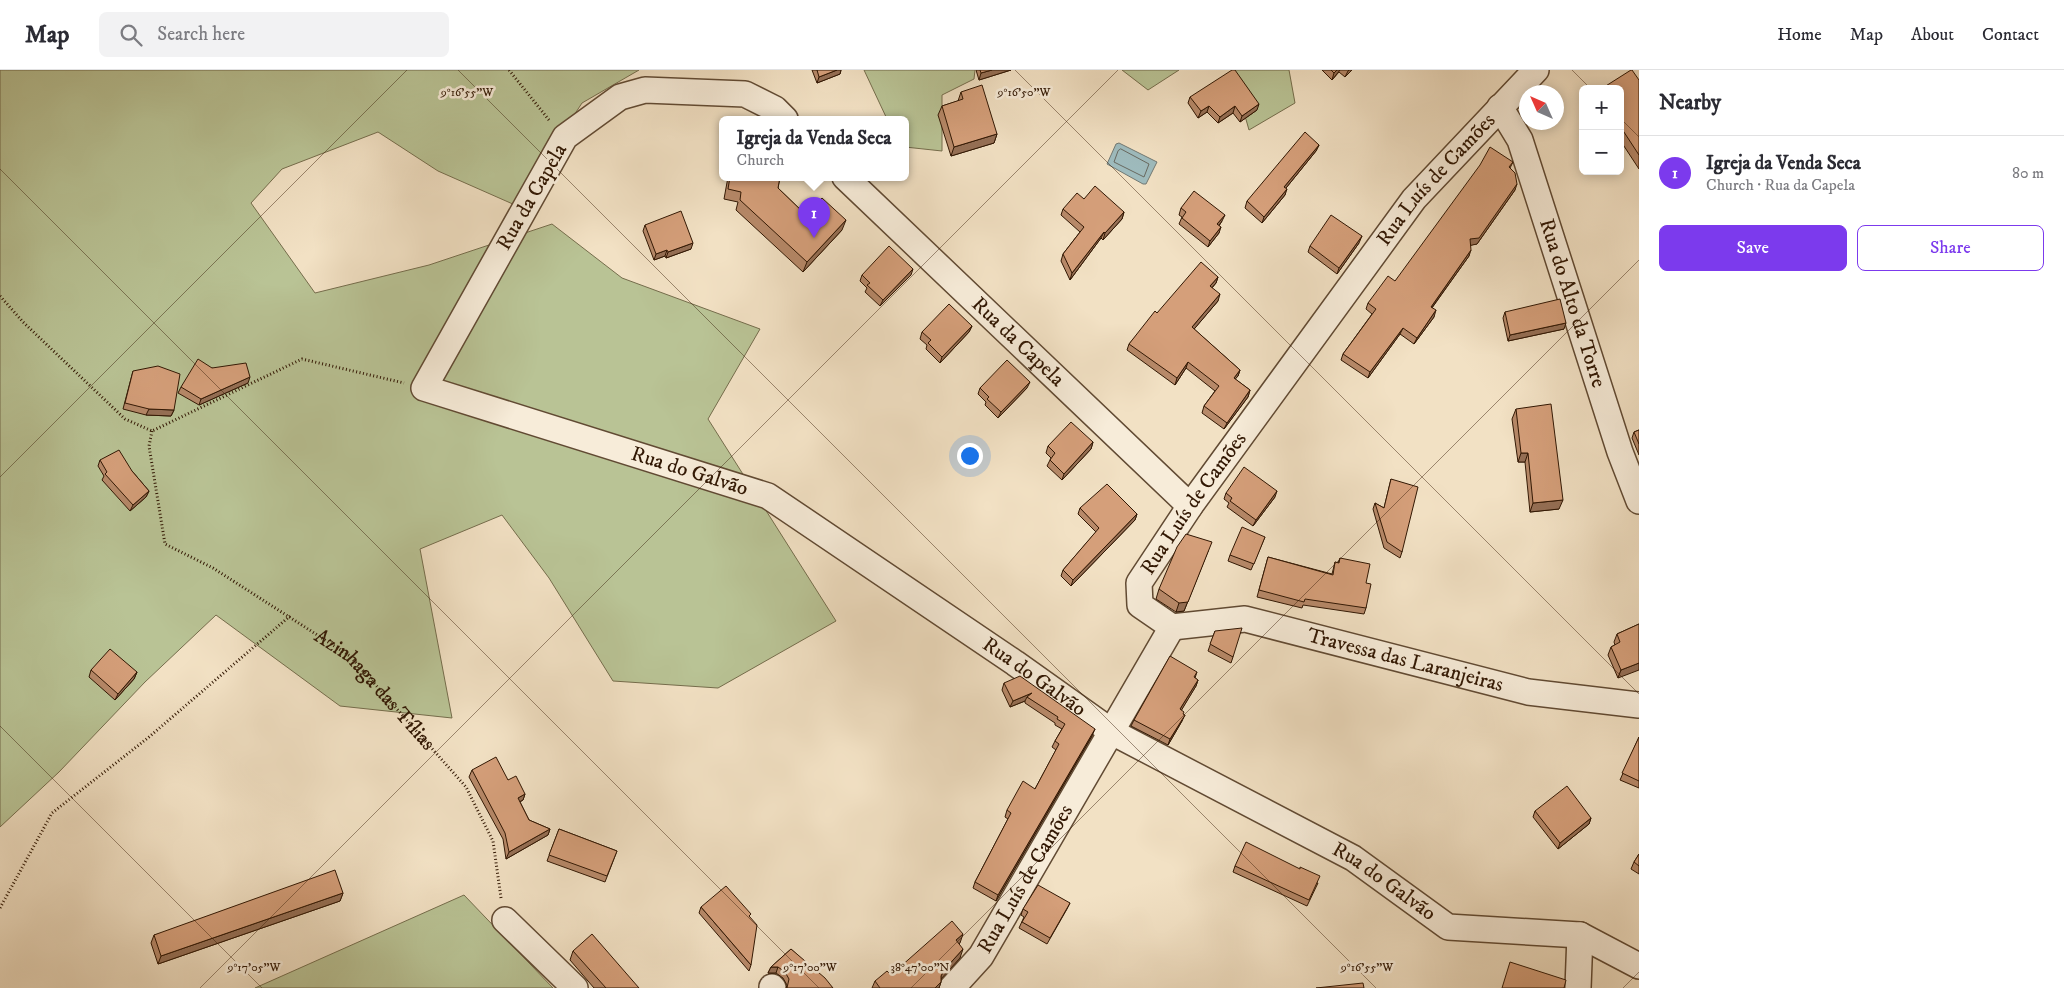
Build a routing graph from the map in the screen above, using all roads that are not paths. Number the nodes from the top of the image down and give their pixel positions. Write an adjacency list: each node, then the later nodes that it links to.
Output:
1 (1536, 70): 2 (street, Rua Luís de Camões)
2 (1500, 107): 6 (street, Rua do Alto da Torre); 7 (street, Rua Luís de Camões)
3 (782, 116): 5 (street, Rua da Capela)
4 (849, 181): 7 (street, Rua da Capela)
5 (424, 388): 10 (street, Rua do Galvão)
6 (1639, 501)
7 (1190, 506): 8 (street, Rua Luís de Camões)
8 (1172, 627): 9 (street, Travessa das Laranjeiras); 10 (street, Rua Luís de Camões)
9 (1639, 705)
10 (1112, 732): 12 (street, Rua do Galvão); 15 (street, Rua Luís de Camões)
11 (505, 920): 14 (street)
12 (1580, 936): 13 (street, Rua do Galvão); 16 (street)
13 (1639, 966)
14 (575, 988)
15 (952, 988)
16 (1578, 988)

